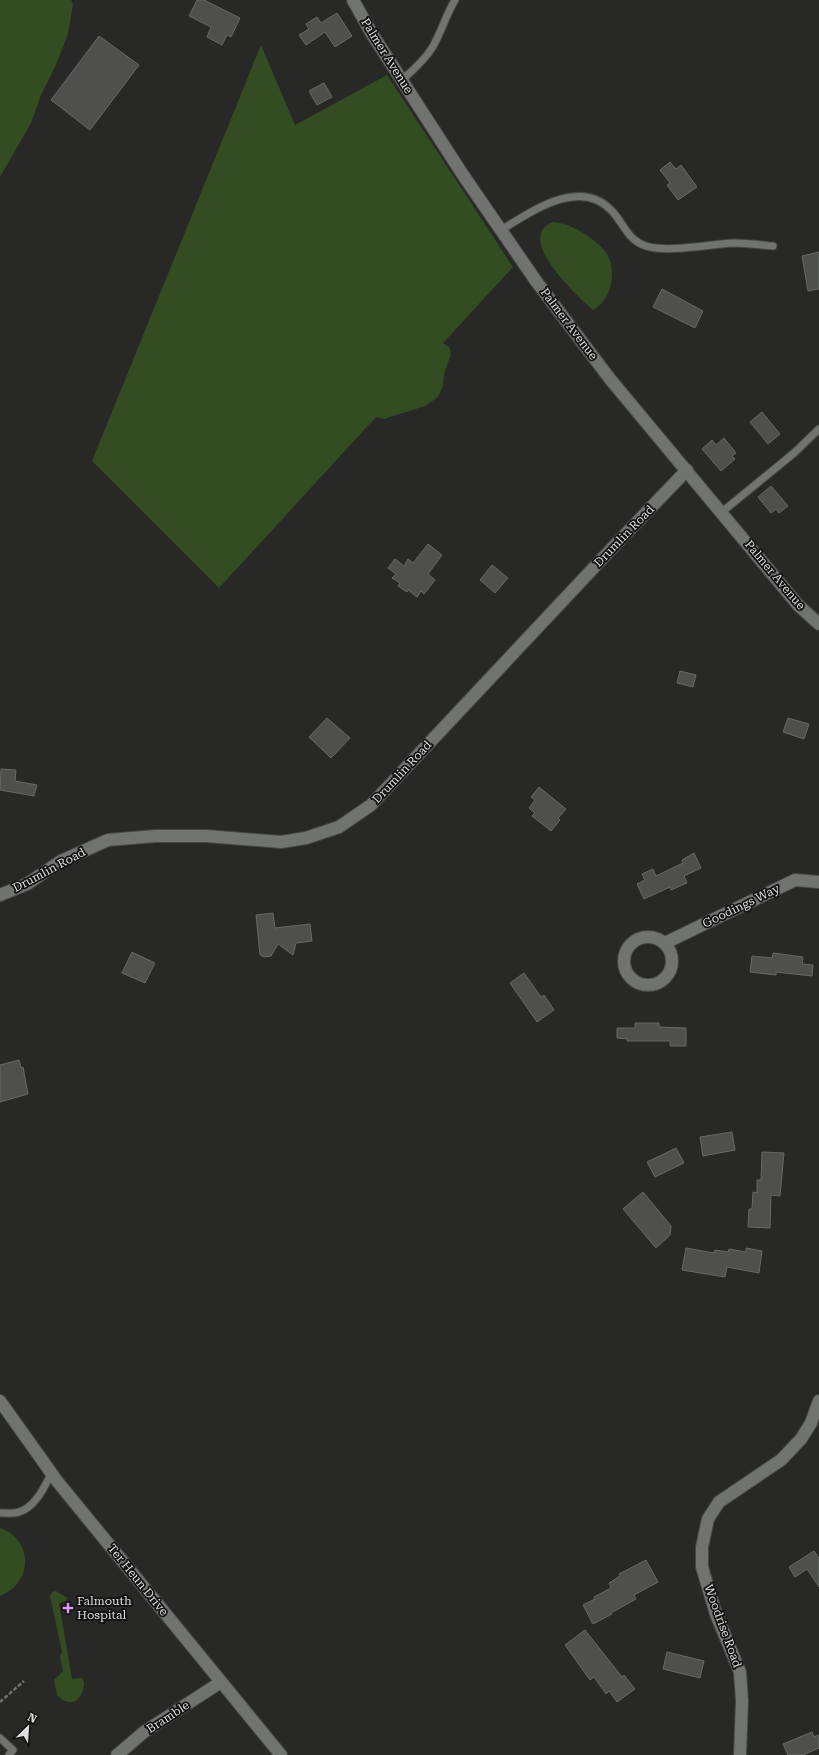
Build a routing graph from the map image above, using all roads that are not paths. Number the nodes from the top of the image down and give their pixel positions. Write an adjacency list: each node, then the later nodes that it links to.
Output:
1 (353, 0): 3 (street, Palmer Avenue)
2 (455, 0): 3 (lane)
3 (402, 80): 4 (street, Palmer Avenue)
4 (501, 230): 5 (lane); 7 (street, Palmer Avenue)
5 (773, 246)
6 (819, 429): 8 (lane)
7 (688, 470): 8 (street, Palmer Avenue); 11 (street, Drumlin Road)
8 (722, 512): 9 (street, Palmer Avenue)
9 (819, 624)
10 (819, 882): 12 (street, Goodings Way)
11 (0, 895)
12 (665, 943): 12 (street)
13 (0, 1401): 15 (street, Ter Heun Drive)
14 (819, 1401): 22 (street, Woodrise Road)
15 (51, 1474): 16 (lane); 17 (street, Ter Heun Drive)
16 (0, 1513)
17 (222, 1682): 20 (street, Bramble); 21 (street, Ter Heun Drive)
18 (0, 1738): 19 (lane)
19 (9, 1755)
20 (117, 1755)
21 (281, 1755)
22 (740, 1755)

